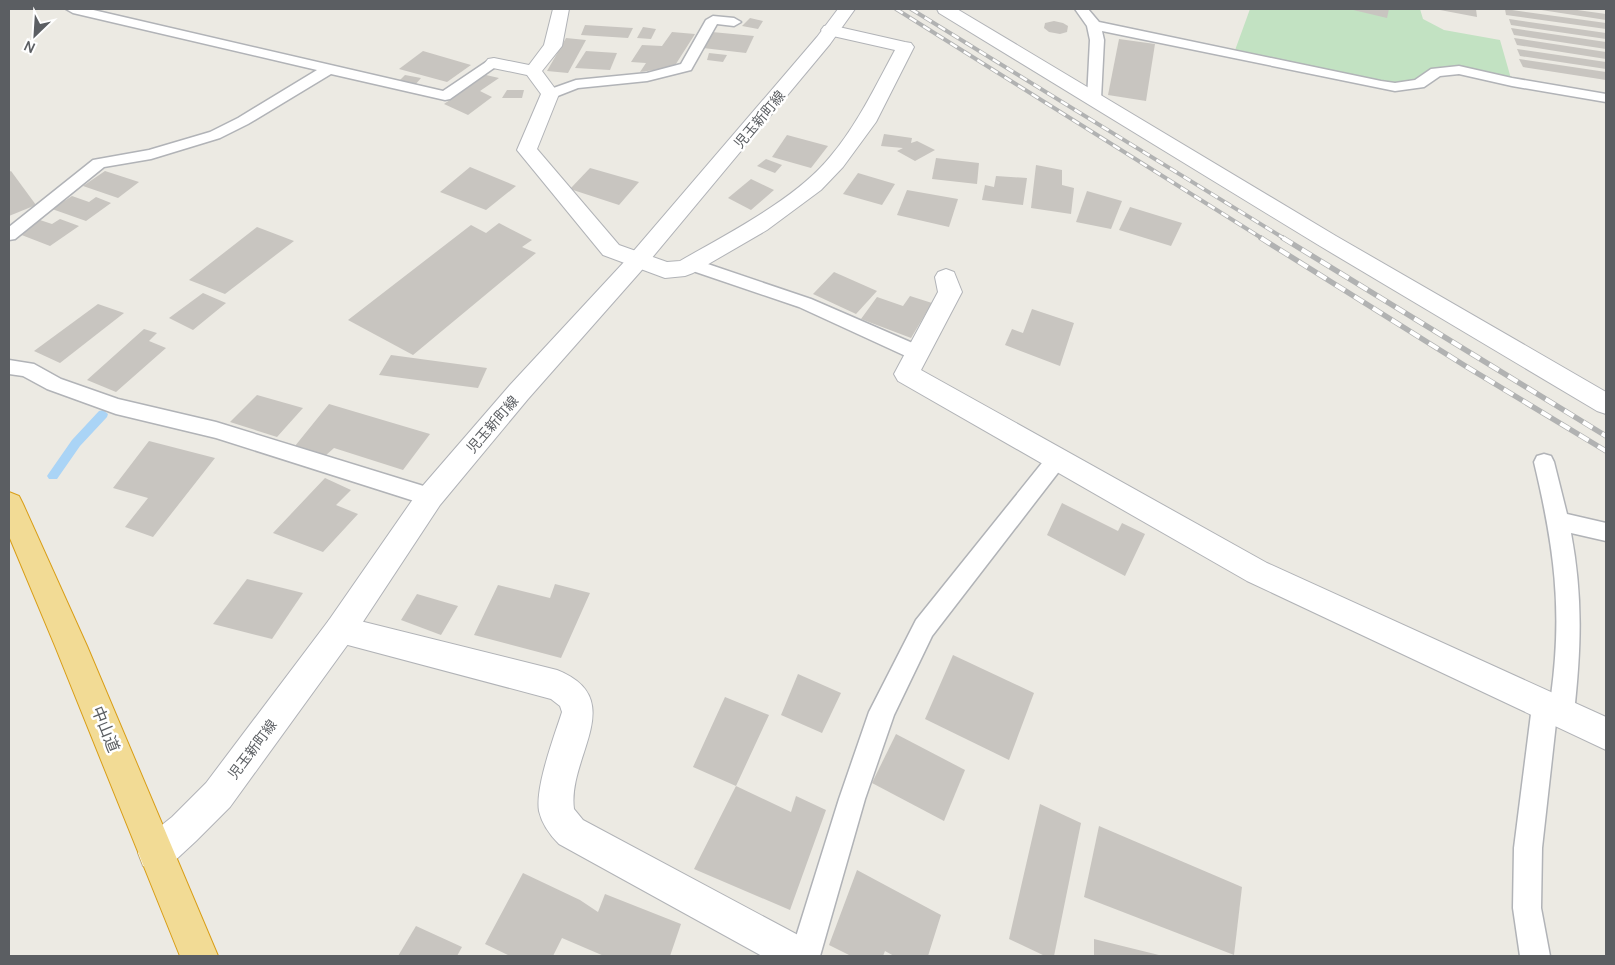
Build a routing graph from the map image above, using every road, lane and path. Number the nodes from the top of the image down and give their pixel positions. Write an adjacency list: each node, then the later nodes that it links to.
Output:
1 (73, 9): 10 (lane)
2 (561, 9): 11 (street)
3 (847, 9): 8 (street, 児玉新町線)
4 (945, 9): 14 (street)
5 (1081, 9): 7 (lane)
6 (734, 22): 12 (lane)
7 (1094, 25): 13 (lane); 14 (lane)
8 (830, 30): 16 (street, 児玉新町線); 17 (street)
9 (494, 63): 10 (lane); 11 (street)
10 (329, 68): 15 (lane)
11 (533, 71): 12 (street)
12 (550, 94): 16 (street)
13 (1606, 98)
14 (1094, 99): 21 (street)
15 (9, 235)
16 (637, 260): 17 (street); 24 (street, 児玉新町線)
17 (693, 265): 19 (lane)
18 (946, 277): 19 (street)
19 (917, 353): 22 (street)
20 (9, 367): 24 (lane)
21 (1606, 404)
22 (1057, 459): 29 (street); 34 (lane)
23 (1544, 462): 26 (lane)
24 (430, 498): 28 (street, 児玉新町線)
25 (9, 504): 31 (highway, 中山道)
26 (1559, 521): 27 (lane); 29 (lane)
27 (1606, 532)
28 (340, 630): 31 (street, 児玉新町線); 33 (street)
29 (1553, 710): 30 (street); 35 (lane)
30 (1606, 734)
31 (156, 853): 32 (highway, 中山道)
32 (196, 955)
33 (800, 956)
34 (805, 956)
35 (1535, 956)

